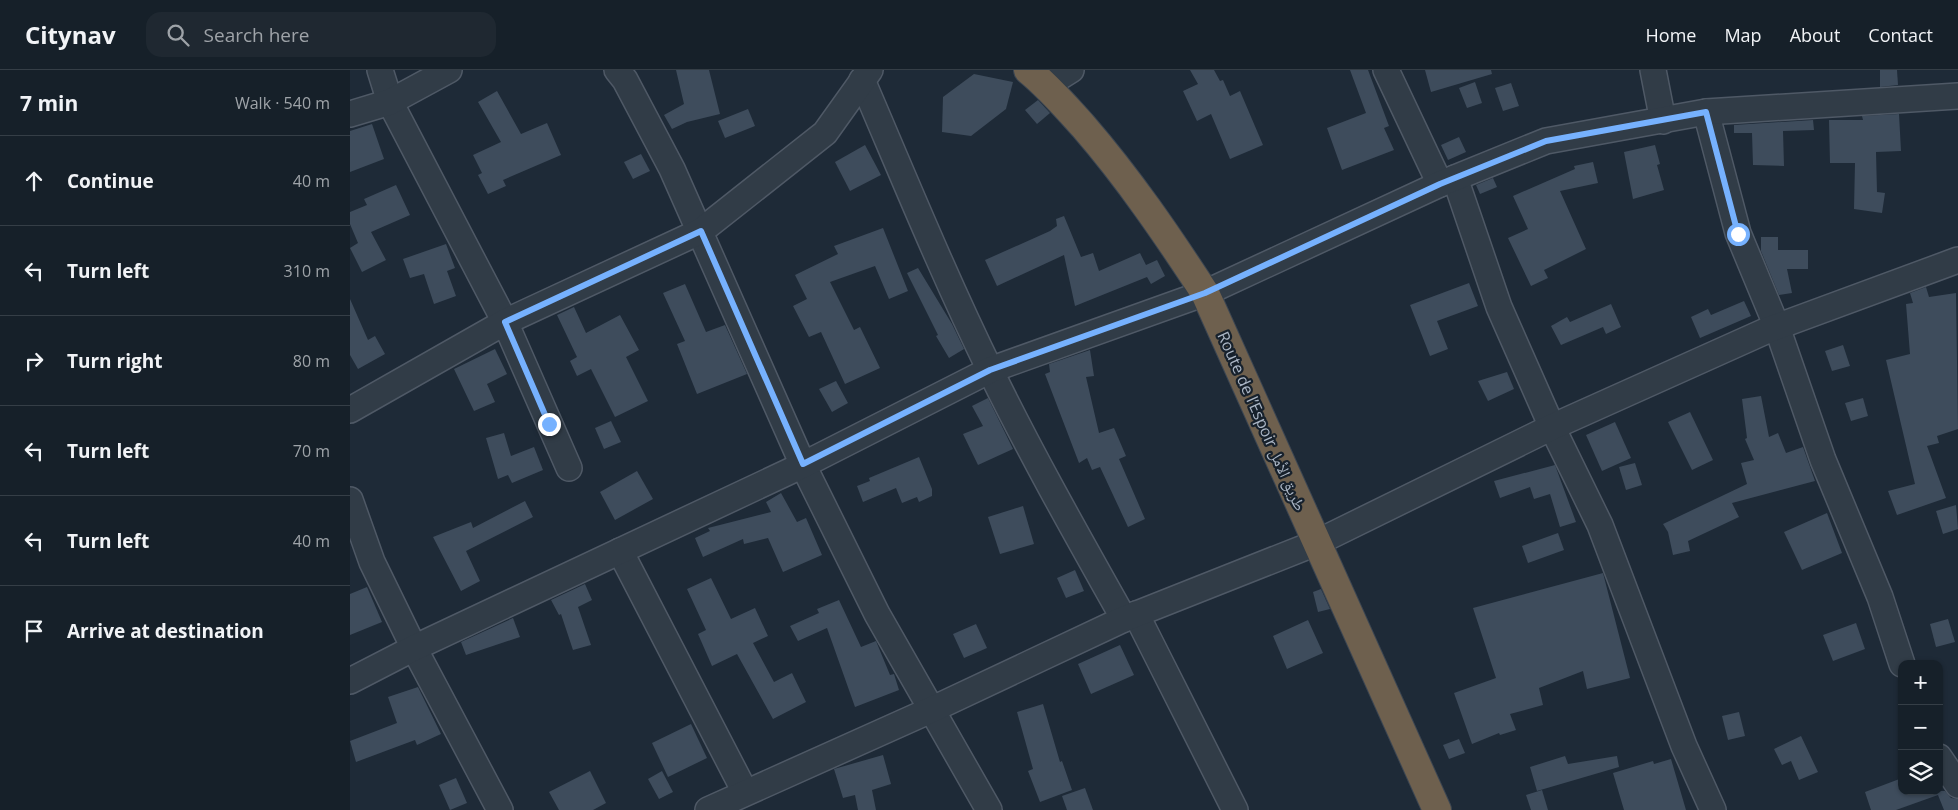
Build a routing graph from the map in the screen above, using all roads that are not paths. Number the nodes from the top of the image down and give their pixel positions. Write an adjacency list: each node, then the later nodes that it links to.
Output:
1 (380, 70): 10 (street)
2 (449, 70): 10 (street)
3 (617, 70): 15 (street)
4 (1071, 70): 8 (street)
5 (1386, 70): 14 (street)
6 (1653, 70): 13 (street)
7 (866, 75): 15 (street); 20 (street)
8 (1038, 78): 17 (highway, Route de l’Espoir طريق الأمل)
9 (1958, 96): 11 (street)
10 (390, 102): 12 (street); 18 (street)
11 (1706, 112): 13 (street); 19 (street)
12 (350, 114)
13 (1663, 121): 14 (street)
14 (1447, 181): 17 (street); 22 (street)
15 (701, 231): 18 (street); 23 (street)
16 (1958, 260): 19 (street)
17 (1205, 293): 20 (street); 26 (highway, Route de l’Espoir طريق الأمل)
18 (505, 322): 21 (street); 24 (street)
19 (1777, 327): 22 (street); 30 (street)
20 (990, 370): 23 (street); 28 (street)
21 (350, 410)
22 (1552, 427): 26 (street); 41 (street)
23 (803, 464): 27 (street); 32 (street)
24 (569, 468)
25 (350, 500): 29 (street)
26 (1316, 543): 28 (street); 40 (highway, Route de l’Espoir طريق الأمل)
27 (620, 551): 29 (street); 35 (street)
28 (1130, 616): 32 (street); 39 (street)
29 (414, 648): 31 (street); 36 (street)
30 (1901, 660)
31 (350, 681)
32 (933, 709): 35 (street); 38 (street)
33 (1943, 763): 34 (street)
34 (1958, 785)
35 (745, 792): 37 (street)
36 (500, 810)
37 (708, 810)
38 (989, 810)
39 (1235, 810)
40 (1437, 810)
41 (1713, 810)

